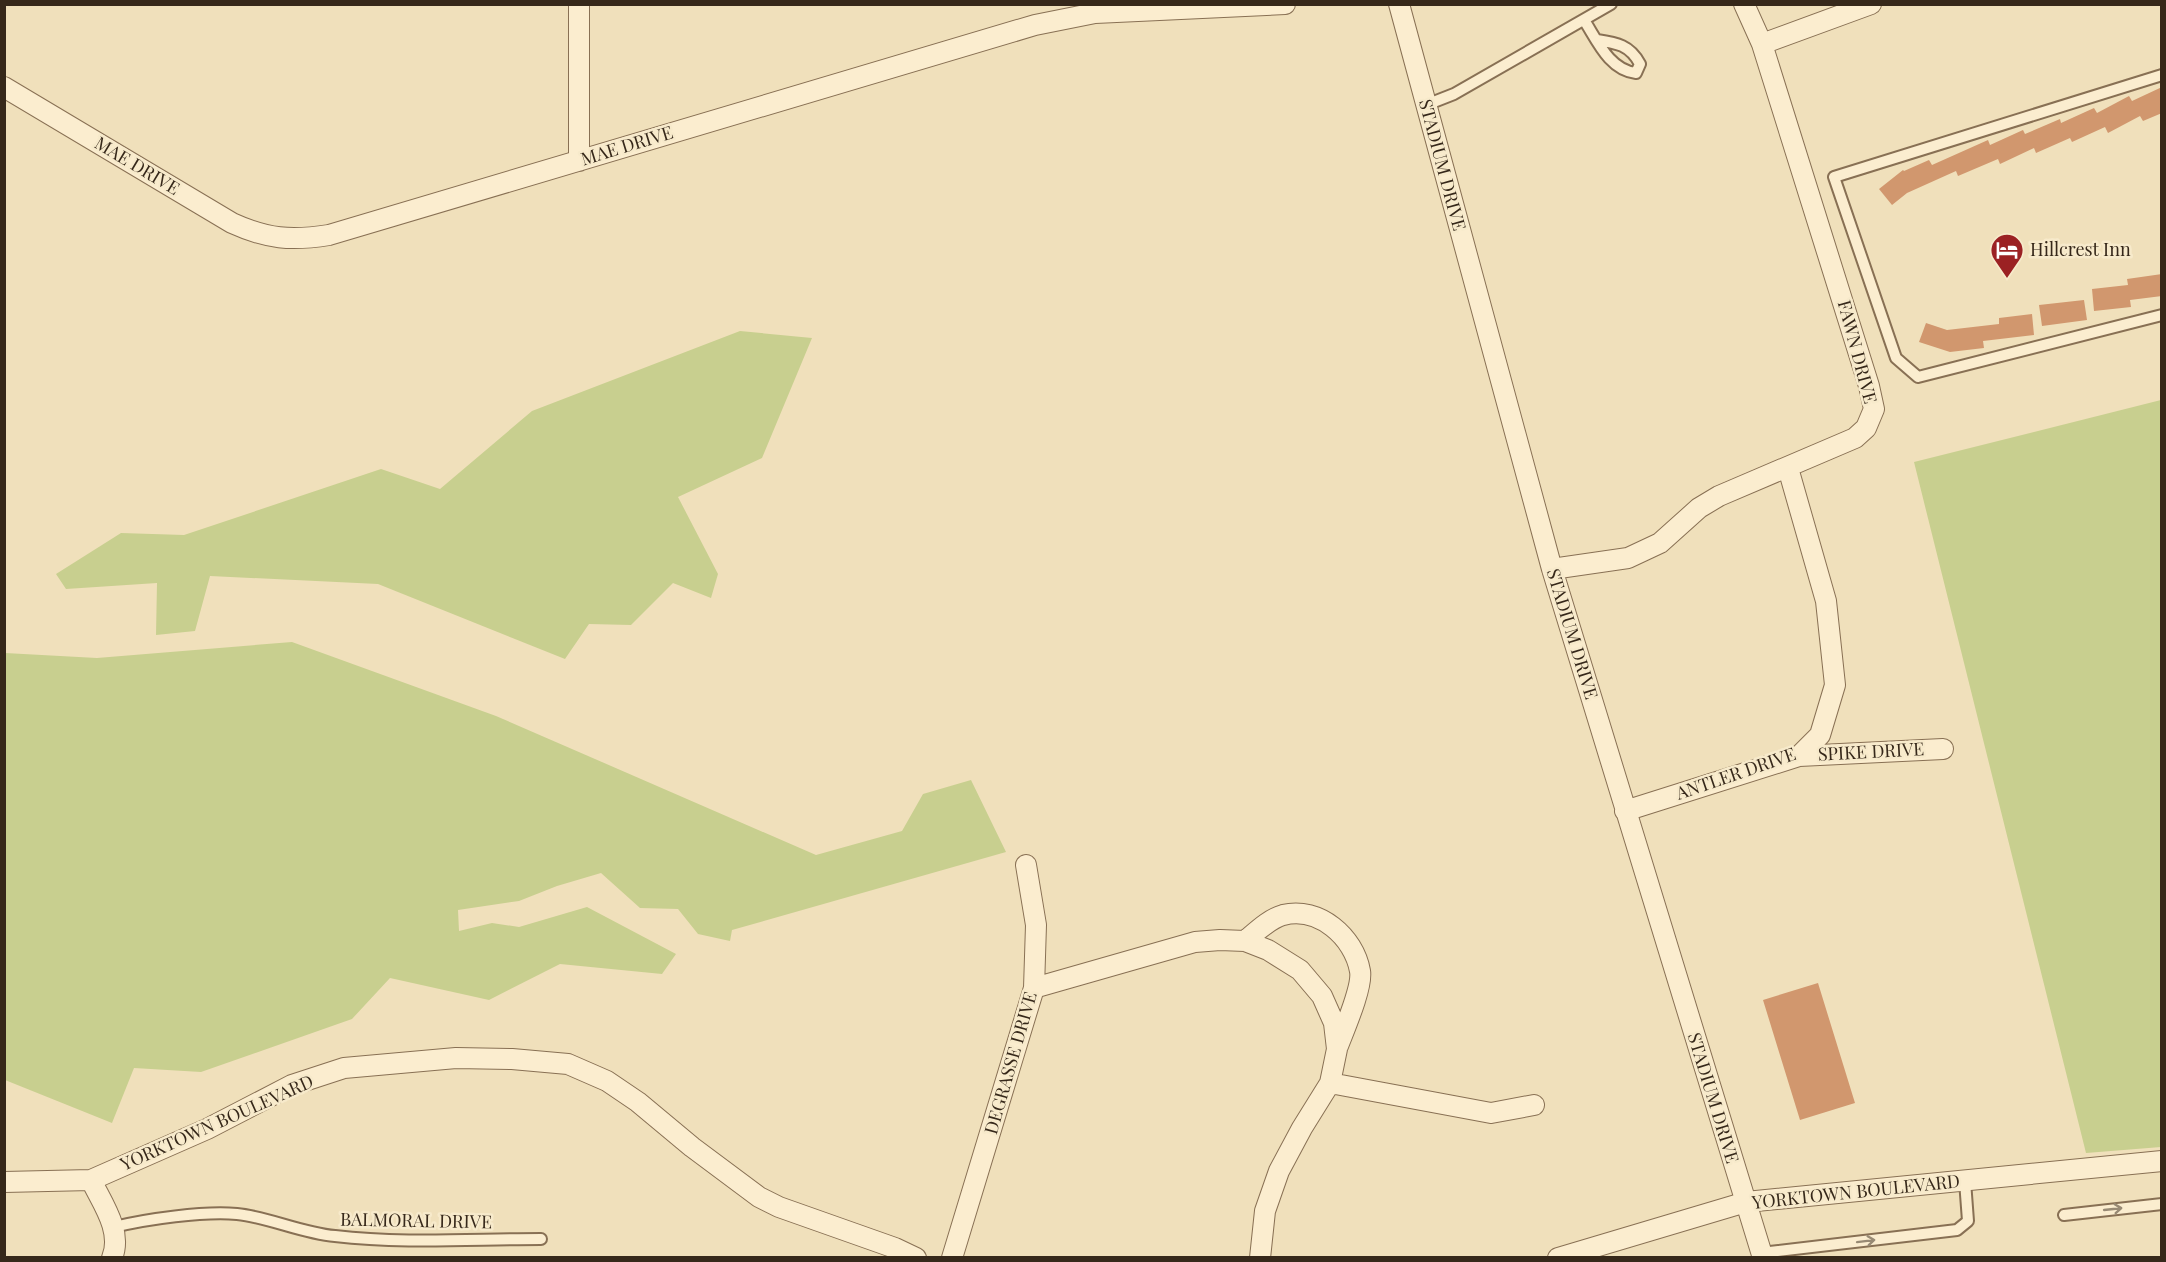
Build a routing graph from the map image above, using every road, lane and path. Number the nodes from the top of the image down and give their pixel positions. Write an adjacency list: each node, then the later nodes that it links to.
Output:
1 (579, 4): 13 (street)
2 (1285, 4): 13 (street, MAE DRIVE)
3 (1399, 4): 12 (street, STADIUM DRIVE)
4 (1611, 4): 7 (lane)
5 (1744, 4): 9 (street)
6 (1871, 4): 9 (street)
7 (1584, 20): 8 (lane); 12 (lane)
8 (1597, 40)
9 (1762, 44): 15 (street, FAWN DRIVE)
10 (2162, 75): 14 (lane)
11 (4, 87): 13 (street, MAE DRIVE)
12 (1426, 105): 16 (street, STADIUM DRIVE)
13 (579, 161)
14 (2162, 315)
15 (1788, 468): 16 (street, FAWN DRIVE); 18 (street, ANTLER DRIVE)
16 (1552, 569): 19 (street, STADIUM DRIVE)
17 (1942, 749): 18 (street, SPIKE DRIVE)
18 (1799, 756): 19 (street, ANTLER DRIVE)
19 (1625, 811): 30 (street, STADIUM DRIVE)
20 (1026, 865): 22 (street, DEGRASSE DRIVE)
21 (1245, 941): 22 (street); 23 (street); 23 (street)
22 (1034, 988): 39 (street, DEGRASSE DRIVE)
23 (1337, 1049): 24 (street)
24 (1330, 1083): 25 (street); 40 (street)
25 (1534, 1105)
26 (2162, 1161): 28 (street, YORKTOWN BOULEVARD)
27 (91, 1180): 29 (street, YORKTOWN BOULEVARD); 33 (street); 38 (street, YORKTOWN BOULEVARD)
28 (1965, 1181): 30 (street, YORKTOWN BOULEVARD); 35 (lane, one-way to 28)
29 (4, 1182)
30 (1746, 1202): 36 (street, STADIUM DRIVE); 41 (street, YORKTOWN BOULEVARD)
31 (2162, 1204): 32 (lane, one-way to 31)
32 (2064, 1215)
33 (114, 1227): 34 (lane, BALMORAL DRIVE); 37 (street)
34 (541, 1239)
35 (1823, 1246): 36 (lane); 42 (lane)
36 (1762, 1255)
37 (112, 1257)
38 (916, 1257)
39 (952, 1257)
40 (1260, 1257)
41 (1558, 1257)
42 (1828, 1257)

